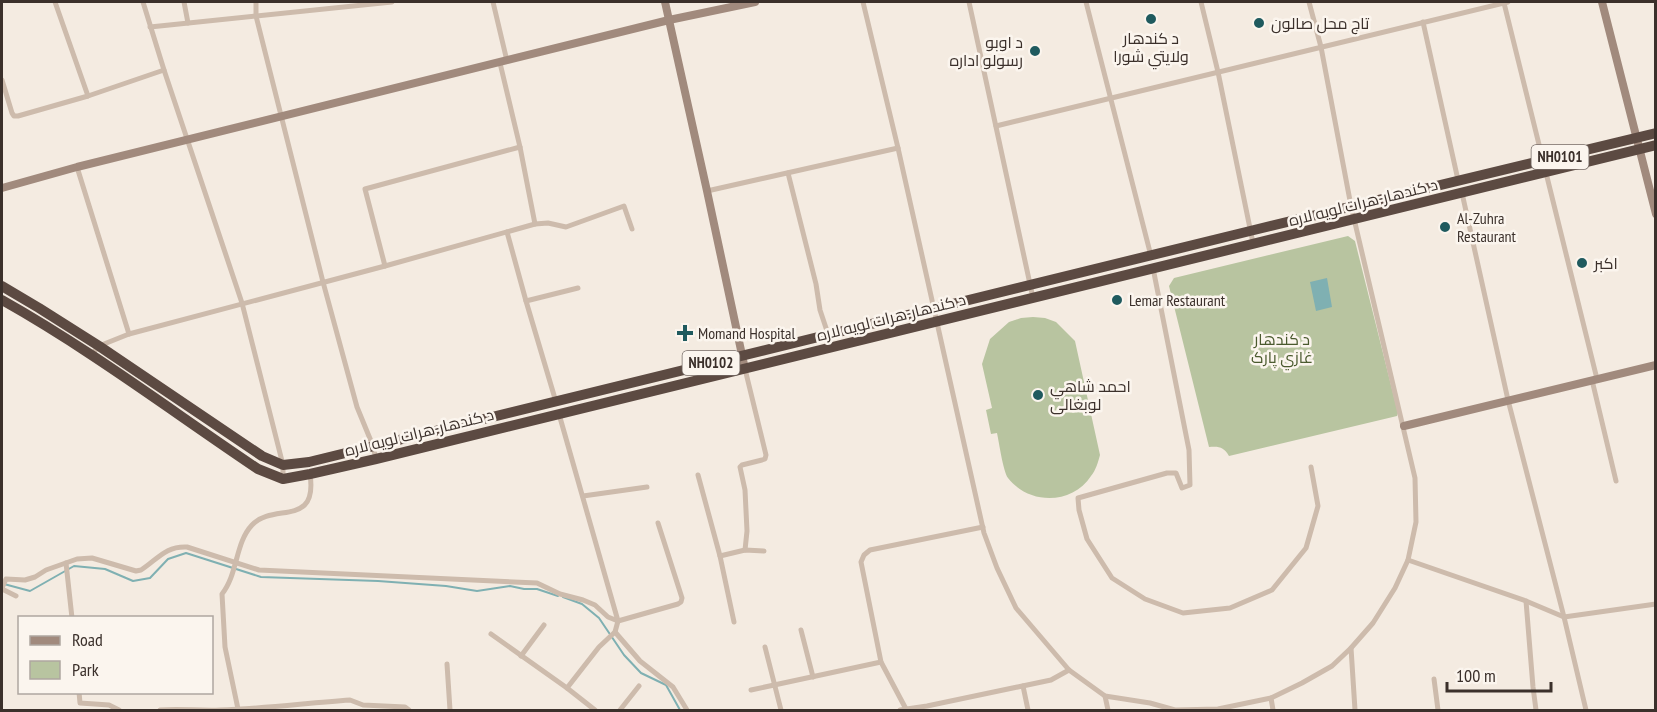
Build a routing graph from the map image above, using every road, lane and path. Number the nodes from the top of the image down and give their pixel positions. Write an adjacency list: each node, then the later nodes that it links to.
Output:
1 (55, 2): 26 (street)
2 (143, 2): 20 (street)
3 (184, 2): 19 (street)
4 (256, 2): 16 (street)
5 (392, 2): 16 (street)
6 (493, 2): 22 (street)
7 (665, 2): 17 (street)
8 (756, 2): 17 (street)
9 (863, 2): 35 (street)
10 (969, 2): 29 (street)
11 (1086, 2): 27 (street)
12 (1201, 2): 24 (street)
13 (1309, 2): 21 (street)
14 (1506, 2): 18 (street); 37 (street)
15 (1602, 2): 31 (street)
16 (256, 16): 19 (street); 28 (street)
17 (669, 20): 22 (street); 43 (street)
18 (1423, 22): 21 (street); 41 (street)
19 (188, 23): 20 (street)
20 (150, 27): 23 (street)
21 (1321, 47): 24 (street); 45 (street)
22 (504, 62): 28 (street); 34 (street)
23 (164, 70): 26 (street); 32 (street)
24 (1218, 72): 27 (street); 50 (street)
25 (2, 80): 26 (street)
26 (88, 96)
27 (1111, 98): 29 (street); 53 (street)
28 (280, 117): 32 (street); 56 (street)
29 (996, 126): 57 (street)
30 (1656, 133): 31 (highway, د کندهار-هرات لويه لاره / NH0101)
31 (1636, 138): 36 (street); 37 (highway, د کندهار-هرات لويه لاره / NH0101)
32 (187, 140): 38 (street); 63 (street)
33 (1656, 146): 36 (highway, د کندهار-هرات لويه لاره / NH0102)
34 (520, 147): 48 (street); 54 (street)
35 (898, 148): 40 (street); 64 (street)
36 (1639, 150): 39 (highway, د کندهار-هرات لويه لاره / NH0102); 46 (street)
37 (1544, 161): 39 (street); 41 (highway, د کندهار-هرات لويه لاره / NH0101)
38 (77, 167): 42 (street); 66 (street)
39 (1546, 172): 44 (highway, د کندهار-هرات لويه لاره / NH0102); 73 (street)
40 (788, 173): 43 (street); 67 (street)
41 (1461, 181): 45 (highway, د کندهار-هرات لويه لاره / NH0102)
42 (2, 188)
43 (707, 191): 70 (street)
44 (1462, 193): 47 (highway, د کندهار-هرات لويه لاره / NH0102); 74 (street)
45 (1351, 206): 47 (street); 50 (highway, د کندهار-هرات لويه لاره / NH0102)
46 (1656, 214)
47 (1355, 219): 52 (highway, د کندهار-هرات لويه لاره / NH0102); 77 (street)
48 (535, 224): 49 (street); 51 (street)
49 (632, 229)
50 (1250, 231): 52 (street); 53 (highway, د کندهار-هرات لويه لاره / NH0102)
51 (507, 232): 54 (street); 62 (street)
52 (1253, 245): 55 (highway, د کندهار-هرات لويه لاره / NH0102)
53 (1150, 256): 55 (street); 57 (highway, د کندهار-هرات لويه لاره / NH0102)
54 (386, 266): 56 (street)
55 (1154, 268): 60 (highway, د کندهار-هرات لويه لاره / NH0102); 81 (street)
56 (323, 282): 63 (street); 78 (street)
57 (1030, 285): 60 (street); 64 (highway, د کندهار-هرات لويه لاره / NH0102)
58 (2, 286): 68 (highway)
59 (578, 288): 62 (street)
60 (1033, 298): 65 (highway, د کندهار-هرات لويه لاره / NH0102)
61 (2, 300): 69 (highway)
62 (526, 301): 75 (street)
63 (242, 303): 66 (street); 80 (street)
64 (933, 309): 65 (street); 67 (highway, د کندهار-هرات لويه لاره / NH0102)
65 (936, 322): 72 (highway, د کندهار-هرات لويه لاره / NH0102); 89 (street)
66 (129, 334): 68 (street)
67 (828, 334): 70 (highway, د کندهار-هرات لويه لاره / NH0102)
68 (99, 346): 69 (street); 80 (highway)
69 (91, 355): 84 (highway)
70 (741, 356): 72 (street); 75 (highway, د کندهار-هرات لويه لاره / NH0102)
71 (1656, 365): 73 (street)
72 (745, 369): 76 (highway, د کندهار-هرات لويه لاره / NH0102); 90 (street)
73 (1595, 380): 74 (street); 85 (street)
74 (1508, 400): 77 (street); 101 (street)
75 (555, 401): 76 (street); 78 (highway, د کندهار-هرات لويه لاره / NH0102)
76 (558, 413): 79 (highway, د کندهار-هرات لويه لاره / NH0102); 87 (street)
77 (1404, 426): 93 (street)
78 (373, 446): 79 (street); 80 (highway, د کندهار-هرات لويه لاره / NH0102)
79 (376, 459): 82 (highway, د کندهار-هرات لويه لاره / NH0102)
80 (283, 465): 84 (street)
81 (1311, 467)
82 (310, 474): 84 (highway, د کندهار-هرات لويه لاره / NH0102); 94 (street)
83 (698, 475): 92 (street)
84 (283, 479)
85 (1616, 481)
86 (647, 487): 87 (street)
87 (583, 496): 102 (street)
88 (658, 523): 102 (street)
89 (983, 527): 111 (street); 113 (street)
90 (745, 550): 91 (street); 92 (street)
91 (764, 551)
92 (720, 556): 103 (street)
93 (1408, 560): 98 (street); 109 (street)
94 (236, 565): 95 (street); 102 (street); 126 (street)
95 (67, 567): 96 (street); 100 (street)
96 (2, 586): 97 (street)
97 (16, 596)
98 (1526, 601): 101 (street); 143 (street)
99 (1656, 604): 101 (street)
100 (72, 616)
101 (1564, 617): 144 (street)
102 (618, 621): 106 (street)
103 (734, 622)
104 (544, 625): 110 (street)
105 (801, 630): 114 (street)
106 (615, 632): 119 (street); 136 (street)
107 (491, 634): 110 (street)
108 (765, 647): 116 (street)
109 (1352, 648): 123 (street); 141 (street)
110 (521, 656): 119 (street)
111 (881, 662): 114 (street); 127 (street)
112 (447, 664): 133 (street)
113 (1069, 670): 118 (street); 122 (street)
114 (813, 677): 116 (street)
115 (1434, 679): 142 (street)
116 (775, 685): 120 (street); 137 (street)
117 (639, 686): 135 (street)
118 (1023, 686): 125 (street); 138 (street)
119 (567, 688): 134 (street)
120 (751, 690)
121 (79, 694): 130 (street)
122 (1105, 696): 128 (street); 139 (street)
123 (1271, 698): 129 (street); 140 (street)
124 (363, 708): 126 (street); 132 (street)
125 (927, 708): 127 (street)
126 (237, 709): 131 (street)
127 (903, 710)
128 (1175, 710): 129 (street)
129 (1218, 710)
130 (118, 711)
131 (160, 711)
132 (409, 711)
133 (450, 711)
134 (595, 711)
135 (620, 711)
136 (687, 711)
137 (781, 711)
138 (1028, 711)
139 (1108, 711)
140 (1273, 711)
141 (1355, 711)
142 (1438, 711)
143 (1536, 711)
144 (1586, 711)

